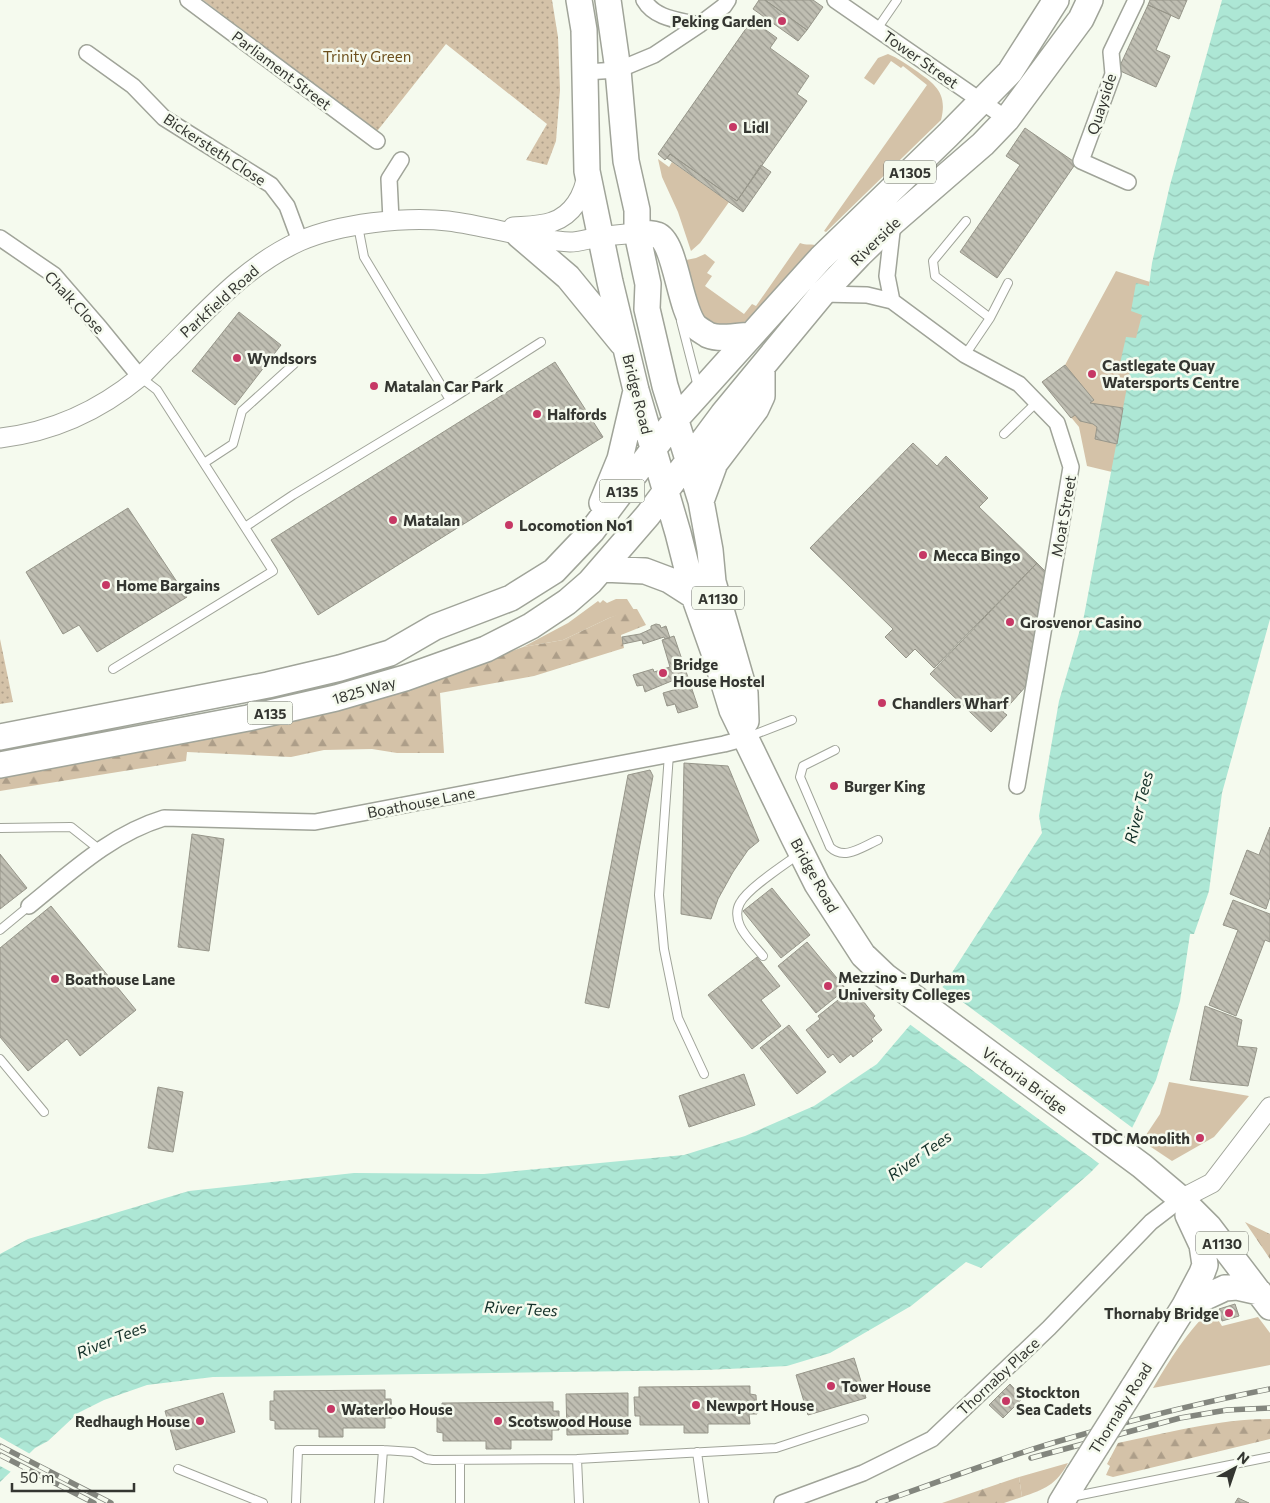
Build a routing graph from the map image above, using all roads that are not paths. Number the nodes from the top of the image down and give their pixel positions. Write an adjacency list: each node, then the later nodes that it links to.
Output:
1 (188, 0): 18 (street, Parliament Street)
2 (579, 0): 15 (main road, Bridge Road)
3 (608, 0): 14 (main road, Bridge Road)
4 (644, 0): 11 (street)
5 (728, 0): 11 (street)
6 (835, 0): 12 (street, Tower Street)
7 (897, 0): 12 (lane)
8 (1056, 0): 16 (main road, Riverside / A1305)
9 (1090, 0): 17 (main road, Riverside / A1305)
10 (1136, 0): 21 (street, Quayside)
11 (698, 25): 14 (street)
12 (877, 29): 16 (street, Tower Street)
13 (87, 53): 30 (street, Bickersteth Close)
14 (618, 70): 15 (street); 27 (main road, Bridge Road)
15 (586, 72): 20 (main road, Bridge Road)
16 (982, 102): 17 (street, Tower Street); 36 (main road, Riverside / A1305)
17 (1007, 119): 24 (main road, Riverside / A1305)
18 (377, 141)
19 (401, 160): 22 (street)
20 (587, 171): 26 (street); 28 (main road, Bridge Road)
21 (1128, 182)
22 (392, 220): 25 (street, Parkfield Road); 26 (street, Parkfield Road)
23 (966, 221): 35 (lane)
24 (893, 222): 33 (main road, Riverside / A1305); 34 (street)
25 (358, 226): 30 (street, Parkfield Road); 44 (lane)
26 (508, 232): 28 (street, Parkfield Road); 38 (main road)
27 (638, 233): 28 (street, Parkfield Road); 31 (main road); 46 (main road, Bridge Road / A1130)
28 (601, 236): 38 (main road, Bridge Road)
29 (0, 238): 42 (street, Chalk Close)
30 (300, 241): 42 (street, Parkfield Road)
31 (675, 272): 36 (main road); 46 (lane, Bridge Road)
32 (1008, 283): 35 (lane)
33 (822, 294): 34 (street, Moat Street); 41 (main road, Riverside / A1305)
34 (892, 301): 39 (street, Moat Street)
35 (990, 318): 39 (lane)
36 (751, 335): 46 (main road, Riverside / A1305)
37 (541, 342): 44 (lane)
38 (627, 349): 43 (main road, Bridge Road)
39 (965, 356): 45 (street, Moat Street)
40 (294, 364): 51 (lane)
41 (762, 368): 50 (main road, Riverside / A1305); 53 (main road)
42 (140, 377): 48 (street, Parkfield Road); 51 (lane)
43 (636, 390): 49 (main road, Bridge Road); 55 (main road)
44 (450, 400): 54 (lane)
45 (1037, 402): 47 (lane); 65 (street, Moat Street)
46 (676, 419): 49 (main road, Riverside / A1305); 50 (main road, Bridge Road / A1130)
47 (1004, 434)
48 (0, 438)
49 (652, 450): 52 (main road, Bridge Road); 55 (main road, 1825 Way / A135)
50 (688, 459): 52 (main road, Riverside / A1305); 53 (main road, Bridge Road / A1130)
51 (204, 463): 54 (lane)
52 (665, 490): 56 (main road, 1825 Way / A135); 57 (main road, Bridge Road / A1130)
53 (701, 501): 61 (main road, Bridge Road / A1130)
54 (244, 527): 58 (lane)
55 (592, 531): 60 (main road, 1825 Way / A135)
56 (602, 569): 57 (main road); 64 (main road, 1825 Way / A135)
57 (694, 596): 61 (main road, Bridge Road / A1130)
58 (113, 669)
59 (792, 720): 61 (lane)
60 (0, 737)
61 (746, 738): 63 (street, Boathouse Lane); 69 (main road, Bridge Road / A1130)
62 (835, 750): 67 (lane)
63 (668, 754): 68 (street, Boathouse Lane); 75 (lane)
64 (0, 765)
65 (1017, 786)
66 (0, 828): 68 (lane)
67 (878, 840)
68 (100, 850): 70 (street, Boathouse Lane)
69 (801, 853): 72 (lane); 73 (main road, Bridge Road / A1130)
70 (29, 906): 71 (lane)
71 (0, 930)
72 (764, 956)
73 (909, 994): 78 (main road, Victoria Bridge / A1130)
74 (0, 1059): 77 (lane)
75 (704, 1074)
76 (1270, 1107): 78 (street)
77 (44, 1112)
78 (1181, 1199): 79 (main road, A1130); 80 (main road, A1130); 95 (street, Thornaby Place)
79 (1264, 1300): 80 (main road, A1130)
80 (1184, 1307): 88 (main road, Thornaby Road / A1130, bridge)
81 (864, 1419): 83 (lane)
82 (383, 1450): 86 (lane); 90 (lane); 91 (lane)
83 (697, 1452): 85 (lane); 94 (lane)
84 (1270, 1456): 88 (lane)
85 (577, 1459): 86 (lane); 93 (lane)
86 (460, 1460): 92 (lane)
87 (178, 1469): 89 (lane)
88 (1058, 1502)
89 (263, 1503)
90 (296, 1503)
91 (379, 1503)
92 (460, 1503)
93 (579, 1503)
94 (704, 1503)
95 (782, 1503)

